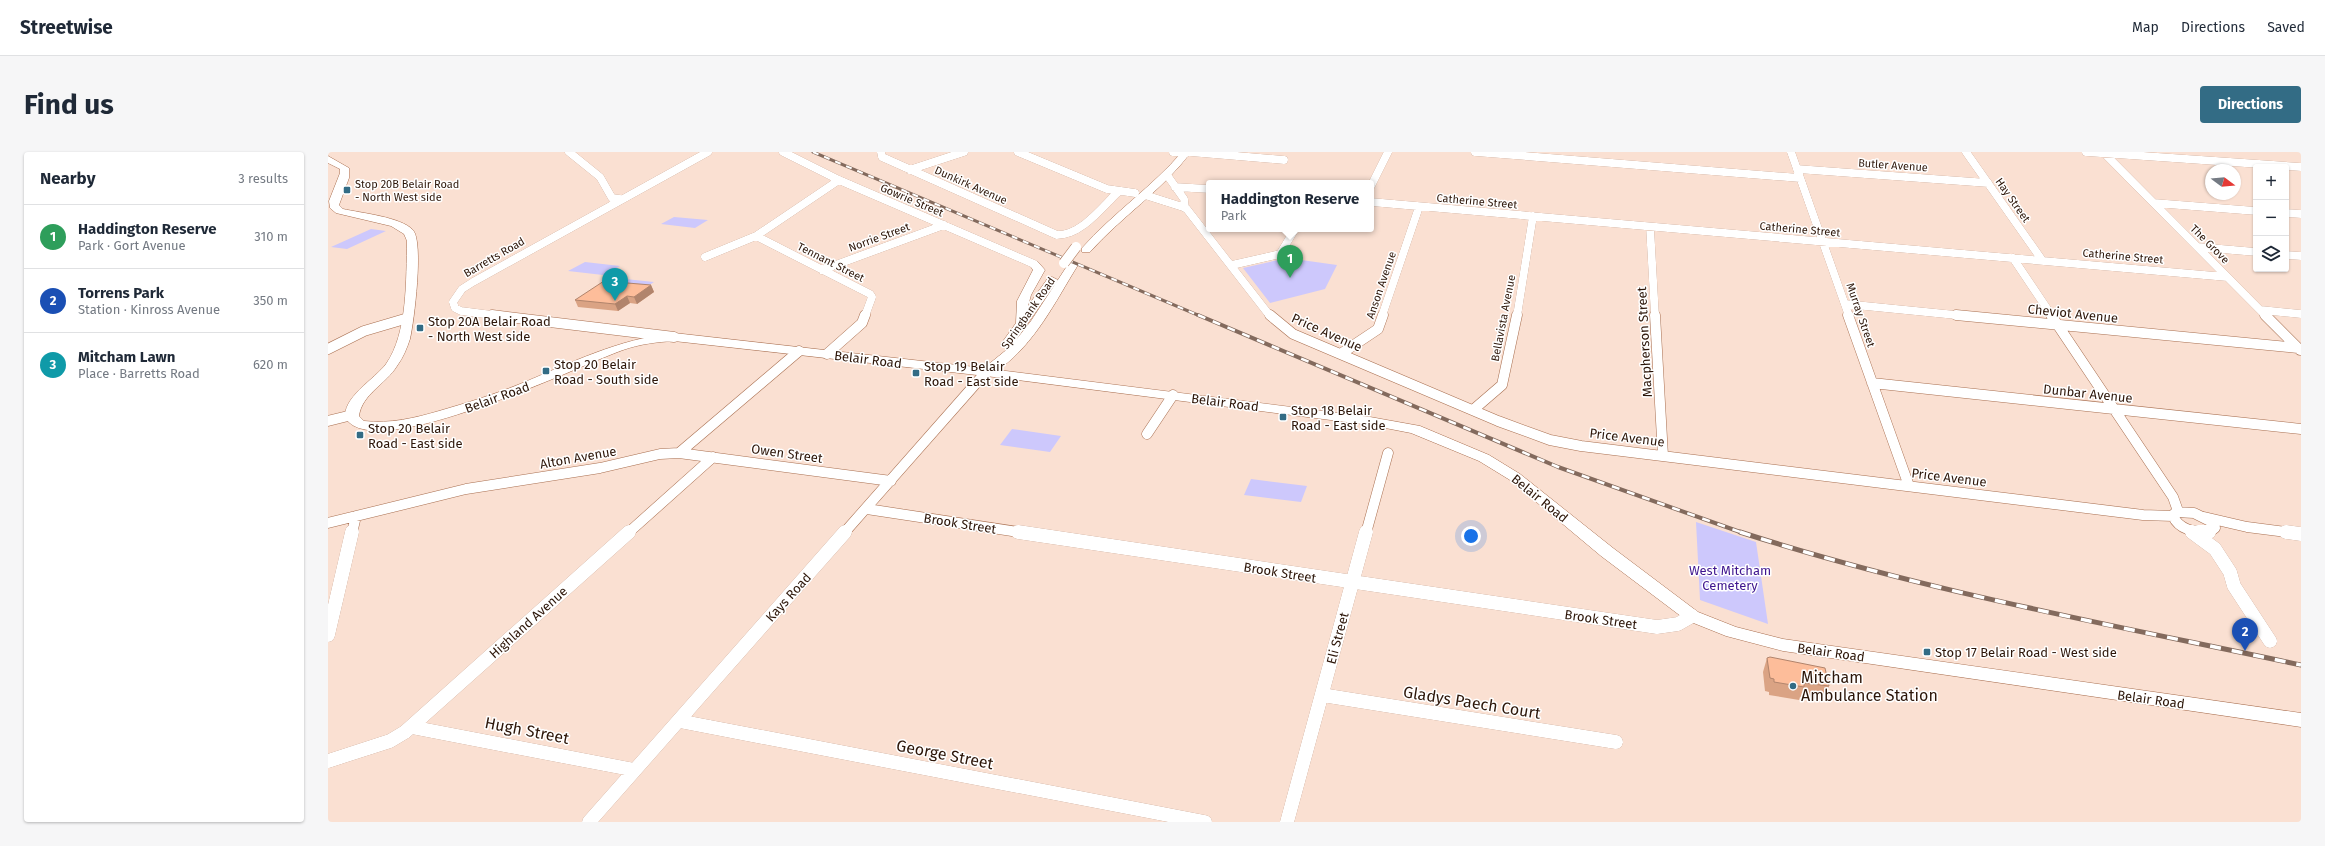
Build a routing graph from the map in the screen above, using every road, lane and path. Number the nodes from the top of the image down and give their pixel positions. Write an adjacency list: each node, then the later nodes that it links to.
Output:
1 (569, 152): 29 (street)
2 (708, 152): 29 (street, Barretts Road)
3 (784, 152): 22 (street, Gowrie Street)
4 (881, 152): 19 (street, Dunkirk Avenue)
5 (964, 152): 19 (street)
6 (1018, 152): 27 (street)
7 (1173, 152): 8 (street)
8 (1188, 152): 16 (street); 17 (main road, Springbank Road)
9 (1388, 152): 23 (street)
10 (1475, 152): 20 (street, Butler Avenue)
11 (1791, 152): 20 (street, Murray Street)
12 (1966, 152): 24 (street, Hay Street)
13 (2086, 152): 14 (street)
14 (2104, 153): 18 (street); 31 (street, The Grove)
15 (328, 159): 32 (main road)
16 (1284, 160)
17 (1178, 161): 21 (main road, Springbank Road); 28 (main road, Springbank Road)
18 (2301, 167)
19 (909, 170): 27 (street, Dunkirk Avenue)
20 (1798, 173): 24 (street, Butler Avenue); 43 (street, Murray Street)
21 (1167, 175): 25 (street, Price Avenue); 28 (main road, Springbank Road)
22 (839, 180): 39 (street, Gowrie Street); 42 (street)
23 (1374, 180)
24 (1988, 183): 50 (street, Hay Street)
25 (1175, 187): 26 (street); 34 (street, Price Avenue)
26 (1206, 189)
27 (1120, 191): 28 (street)
28 (1140, 194): 34 (street); 52 (main road, Springbank Road)
29 (620, 199): 64 (street, Barretts Road)
30 (1374, 202): 33 (street, Catherine Street)
31 (2154, 203): 35 (street); 44 (street, The Grove)
32 (331, 207): 61 (main road)
33 (1419, 207): 38 (street, Catherine Street); 73 (street, Anson Avenue)
34 (1186, 208): 53 (street, Price Avenue)
35 (2253, 211)
36 (2289, 213): 37 (street)
37 (2301, 214)
38 (1533, 216): 40 (street, Catherine Street); 81 (street, Bellavista Avenue)
39 (944, 225): 51 (street, Gowrie Street); 54 (street, Norrie Street)
40 (1650, 228): 43 (street, Catherine Street); 88 (street, Macpherson Street)
41 (1293, 232): 53 (street)
42 (756, 236): 48 (street); 54 (street, Tennant Street)
43 (1823, 242): 49 (street, Catherine Street); 58 (street, Murray Street)
44 (2198, 247): 45 (street); 56 (street, The Grove)
45 (2253, 252)
46 (2289, 254): 47 (street)
47 (2301, 256)
48 (705, 257)
49 (2013, 258): 50 (street, Catherine Street); 63 (street)
50 (2042, 260): 56 (street, Catherine Street)
51 (1034, 264): 57 (main road)
52 (1069, 264): 55 (main road, Springbank Road); 69 (main road, Springbank Road)
53 (1232, 265): 73 (street, Price Avenue)
54 (822, 270): 74 (street, Tennant Street)
55 (1055, 275): 57 (main road); 62 (main road, Springbank Road)
56 (2227, 276): 59 (street, The Grove)
57 (1034, 280): 62 (main road)
58 (1845, 304): 63 (street, Cheviot Avenue); 78 (street, Murray Street)
59 (2261, 310): 60 (street); 71 (street, The Grove)
60 (2301, 314)
61 (408, 318): 70 (street); 82 (main road)
62 (1022, 324): 75 (main road, Springbank Road)
63 (2058, 325): 71 (street, Cheviot Avenue); 80 (street)
64 (626, 332): 65 (street, Barretts Road); 66 (street, Barretts Road)
65 (674, 337): 66 (main road, Belair Road); 68 (main road, Belair Road)
66 (640, 341): 67 (main road); 76 (main road, Belair Road)
67 (706, 345): 68 (main road, Belair Road); 76 (main road, Belair Road)
68 (753, 346): 72 (main road, Belair Road)
69 (1018, 346): 75 (main road, Springbank Road); 77 (main road)
70 (328, 349)
71 (2300, 349)
72 (799, 351): 74 (main road, Belair Road); 86 (street)
73 (1342, 353): 81 (street, Price Avenue)
74 (827, 354): 75 (main road, Belair Road)
75 (986, 372): 77 (main road, Belair Road); 90 (street, Kays Road)
76 (556, 374): 82 (main road, Belair Road)
77 (1022, 376): 79 (main road, Belair Road)
78 (1872, 383): 80 (street, Dunbar Avenue); 91 (street, Murray Street)
79 (1173, 395): 85 (street); 103 (main road, Belair Road)
80 (2115, 409): 84 (street, Dunbar Avenue); 94 (street)
81 (1473, 410): 88 (street, Price Avenue)
82 (352, 415): 83 (street)
83 (328, 421)
84 (2301, 428)
85 (1147, 434)
86 (679, 453): 89 (street, Owen Street); 93 (street, Alton Avenue)
87 (1388, 453): 102 (street, Eli Street)
88 (1664, 456): 91 (street, Price Avenue)
89 (713, 457): 90 (street, Owen Street); 109 (street, Highland Avenue)
90 (891, 481): 92 (street, Kays Road)
91 (1909, 486): 94 (street, Price Avenue)
92 (867, 508): 102 (street, Brook Street); 108 (street, Kays Road)
93 (356, 516): 96 (street, Alton Avenue); 104 (street)
94 (2180, 516): 95 (street); 99 (street)
95 (2204, 517): 97 (street); 98 (street)
96 (328, 523)
97 (2247, 527): 98 (street); 100 (street)
98 (2213, 530): 99 (street); 101 (street)
99 (2191, 531): 101 (street)
100 (2301, 534)
101 (2215, 549): 105 (street)
102 (1352, 583): 103 (street, Brook Street); 106 (street, Eli Street)
103 (1692, 616): 107 (main road, Belair Road)
104 (328, 635)
105 (2270, 641)
106 (1322, 694): 110 (street, Gladys Paech Court); 115 (street, Eli Street)
107 (2301, 720)
108 (679, 721): 112 (street, Kays Road); 114 (street, George Street)
109 (411, 727): 111 (street, Highland Avenue); 112 (street, Hugh Street)
110 (1616, 742)
111 (328, 761)
112 (635, 770): 113 (street, Kays Road)
113 (589, 822)
114 (1205, 822)
115 (1287, 822)

